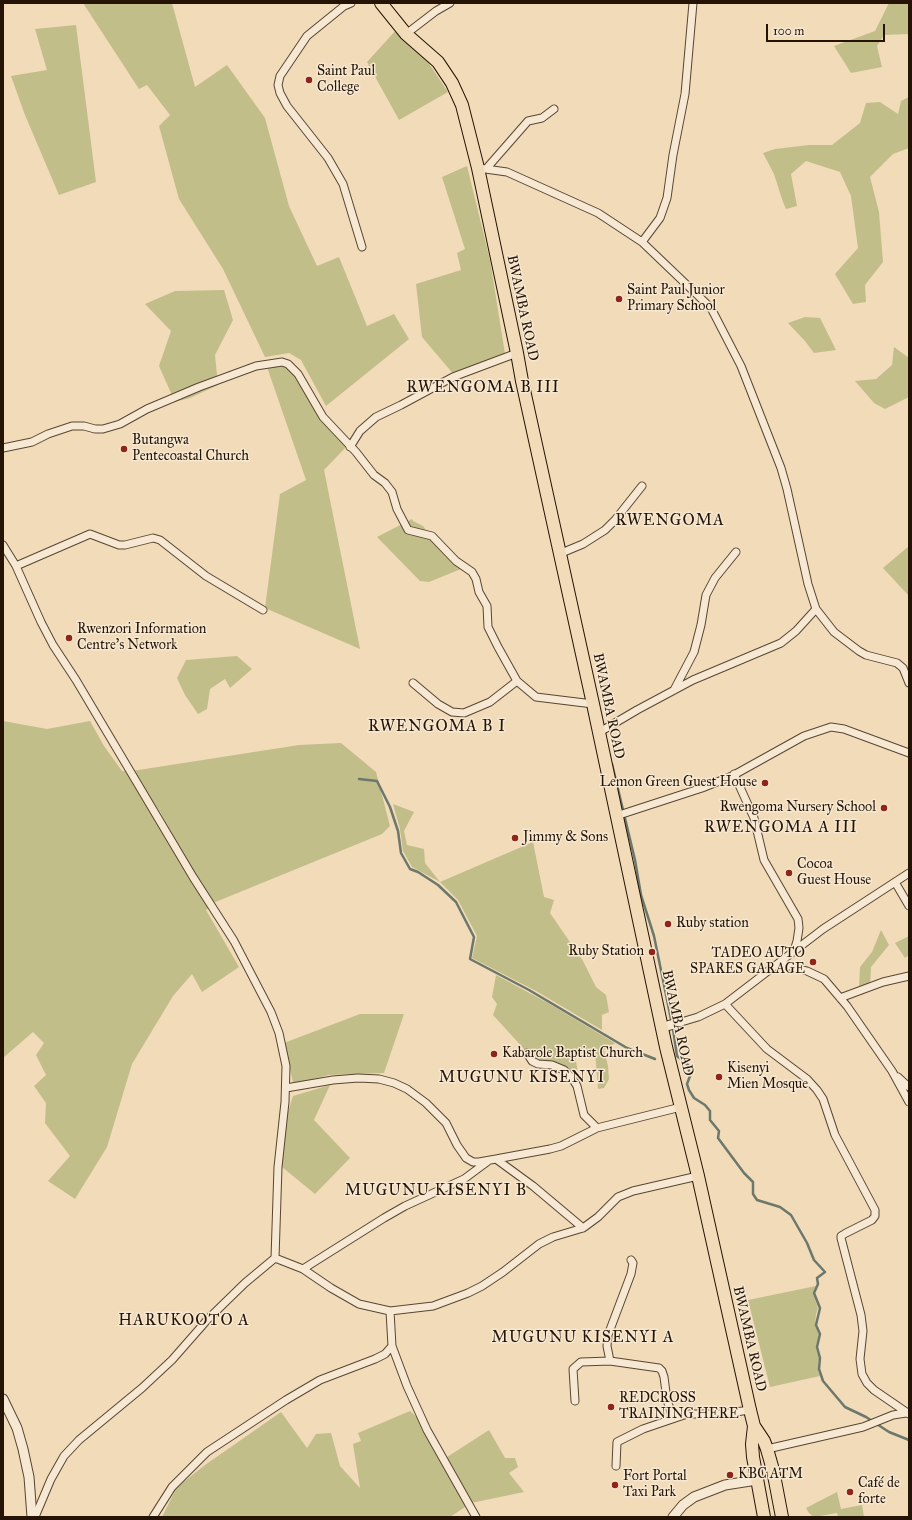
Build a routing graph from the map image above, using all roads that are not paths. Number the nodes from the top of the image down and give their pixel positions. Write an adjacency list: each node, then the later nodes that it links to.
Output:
1 (351, 3): 11 (street)
2 (381, 3): 7 (main road, BWAMBA ROAD)
3 (436, 3): 6 (street)
4 (450, 3): 6 (street)
5 (693, 3): 10 (street)
6 (436, 11): 7 (street)
7 (406, 34): 9 (main road, BWAMBA ROAD)
8 (554, 110): 9 (street)
9 (482, 169): 10 (street); 12 (main road, BWAMBA ROAD)
10 (642, 242): 20 (street)
11 (362, 247)
12 (517, 353): 13 (street); 18 (main road, BWAMBA ROAD)
13 (350, 447): 14 (street); 22 (street)
14 (3, 448)
15 (642, 486): 18 (street)
16 (3, 545): 19 (street)
17 (736, 552): 25 (street)
18 (559, 554): 26 (main road, BWAMBA ROAD)
19 (16, 566): 21 (street); 44 (street)
20 (816, 609): 24 (street); 25 (street)
21 (263, 610)
22 (517, 681): 23 (street); 26 (street)
23 (413, 683)
24 (909, 683)
25 (674, 690): 27 (street)
26 (593, 704): 27 (main road, BWAMBA ROAD)
27 (598, 733): 30 (main road, BWAMBA ROAD)
28 (909, 753): 29 (street)
29 (734, 774): 30 (street); 34 (street)
30 (616, 816): 40 (main road, BWAMBA ROAD)
31 (909, 873): 32 (street)
32 (895, 882): 33 (street); 34 (street)
33 (909, 906)
34 (794, 951): 35 (street)
35 (779, 963): 37 (street); 38 (street)
36 (909, 976): 37 (street)
37 (840, 998): 42 (street)
38 (725, 1004): 39 (street); 60 (street)
39 (678, 1023): 40 (street)
40 (663, 1027): 46 (main road, BWAMBA ROAD)
41 (527, 1053): 47 (street)
42 (892, 1071): 43 (street); 45 (street)
43 (909, 1087)
44 (286, 1088): 48 (street); 51 (street)
45 (909, 1102)
46 (681, 1107): 47 (street); 49 (main road, BWAMBA ROAD)
47 (597, 1128): 48 (street)
48 (493, 1159): 50 (street); 53 (street)
49 (698, 1176): 50 (street); 59 (main road, BWAMBA ROAD)
50 (583, 1228): 54 (street)
51 (275, 1258): 53 (street); 66 (street)
52 (631, 1260): 56 (street)
53 (303, 1269): 54 (street)
54 (390, 1312): 55 (street)
55 (392, 1346): 67 (street); 68 (street)
56 (610, 1361): 58 (street); 61 (street)
57 (3, 1399): 66 (street)
58 (575, 1401)
59 (750, 1410): 61 (street); 62 (main road, BWAMBA ROAD)
60 (908, 1411): 63 (street)
61 (673, 1418): 64 (street)
62 (754, 1426): 63 (main road, BWAMBA ROAD); 65 (main road, BWAMBA ROAD)
63 (767, 1449): 71 (main road, BWAMBA ROAD)
64 (616, 1466)
65 (757, 1480): 69 (street); 70 (main road, BWAMBA ROAD)
66 (34, 1517)
67 (153, 1517)
68 (476, 1517)
69 (673, 1517)
70 (764, 1517)
71 (782, 1517)

